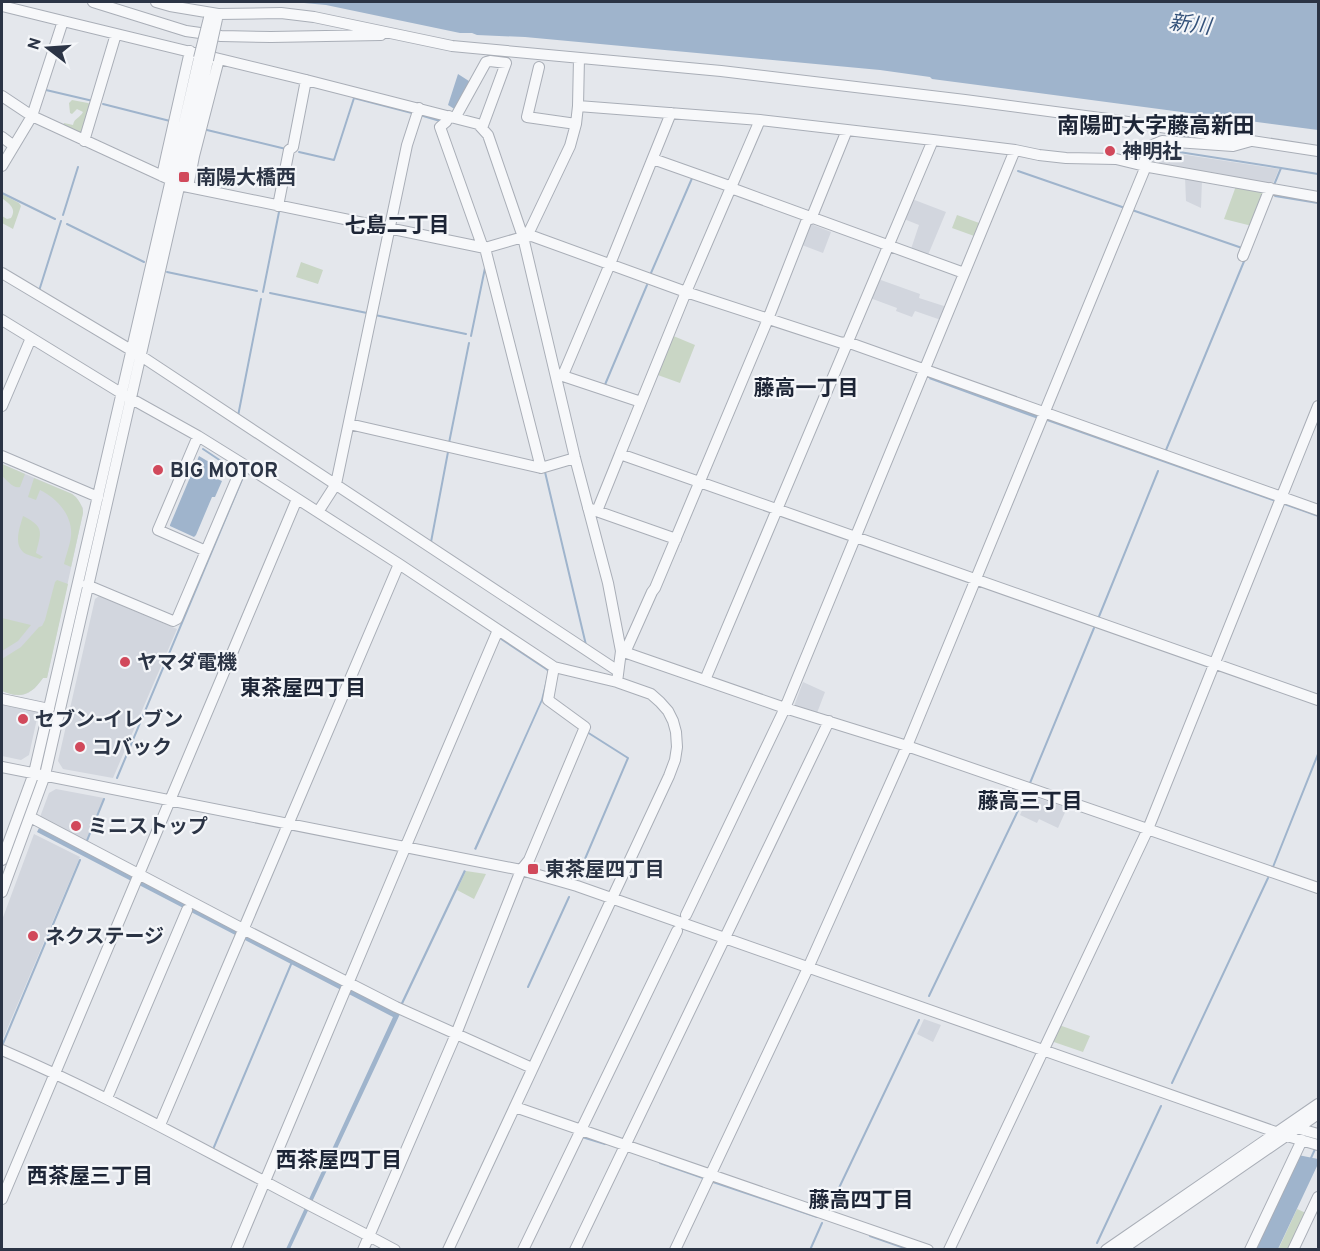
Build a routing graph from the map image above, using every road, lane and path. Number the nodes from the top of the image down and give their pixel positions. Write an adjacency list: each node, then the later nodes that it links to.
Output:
1 (93, 2): 7 (street)
2 (156, 2): 4 (street)
3 (2, 6): 5 (street)
4 (214, 10): 7 (street); 10 (street, bridge)
5 (63, 21): 6 (street); 17 (street)
6 (116, 34): 8 (street); 25 (street)
7 (399, 34): 9 (street)
8 (190, 51): 10 (street); 31 (street)
9 (579, 58): 14 (street); 26 (street)
10 (209, 59): 12 (street); 30 (street); 31 (street)
11 (539, 67): 20 (street)
12 (306, 80): 15 (street); 39 (street)
13 (2, 96): 17 (street)
14 (578, 106): 16 (street); 20 (street)
15 (419, 108): 18 (street); 41 (street)
16 (671, 113): 19 (street); 32 (street)
17 (32, 116): 25 (street); 27 (street)
18 (452, 117): 21 (street); 21 (street); 44 (street)
19 (760, 120): 22 (street); 36 (street)
20 (576, 124): 42 (street)
21 (482, 128): 42 (street)
22 (847, 130): 24 (street); 40 (street)
23 (2, 137): 27 (street)
24 (933, 140): 28 (street); 43 (street)
25 (84, 141): 35 (street)
26 (1251, 141): 29 (street); 34 (street)
27 (14, 146): 33 (street)
28 (1015, 150): 34 (street); 48 (street)
29 (1318, 151)
30 (194, 156): 31 (street); 35 (street)
31 (175, 159): 35 (street); 35 (street)
32 (653, 159): 36 (street); 46 (street)
33 (2, 166)
34 (1146, 166): 37 (street); 61 (street)
35 (175, 182): 39 (street); 54 (street)
36 (731, 188): 40 (street); 49 (street)
37 (1270, 188): 38 (street); 45 (street)
38 (1318, 197)
39 (281, 207): 41 (street)
40 (809, 218): 43 (street); 50 (street)
41 (390, 229): 44 (street); 62 (street)
42 (523, 237): 44 (street); 46 (street); 56 (street)
43 (888, 247): 48 (street); 53 (street)
44 (484, 248): 68 (street)
45 (1243, 255)
46 (610, 264): 49 (street); 56 (street)
47 (2, 273): 54 (street)
48 (964, 273): 55 (street)
49 (686, 292): 50 (street); 58 (street)
50 (768, 319): 53 (street); 69 (street)
51 (2, 320): 52 (street)
52 (31, 338): 57 (street); 59 (street)
53 (847, 342): 55 (street); 75 (street)
54 (136, 354): 57 (street); 70 (street)
55 (924, 369): 61 (street); 78 (street)
56 (558, 375): 58 (street); 66 (street)
57 (126, 396): 63 (street); 71 (street); 83 (street)
58 (641, 402): 64 (street)
59 (2, 406)
60 (1318, 406): 73 (street)
61 (1045, 413): 73 (street); 82 (street)
62 (349, 423): 68 (street); 70 (street)
63 (198, 436): 67 (street); 80 (street)
64 (620, 454): 69 (street); 74 (street)
65 (2, 456): 71 (street)
66 (575, 458): 68 (street); 74 (street)
67 (243, 464): 72 (street); 80 (street)
68 (541, 468)
69 (700, 482): 75 (street); 79 (street)
70 (336, 484): 77 (street); 88 (street)
71 (98, 497): 93 (street)
72 (297, 499): 77 (street); 98 (street)
73 (1280, 500): 76 (street); 86 (street)
74 (592, 509): 79 (street); 85 (street)
75 (777, 510): 78 (street); 89 (street)
76 (1318, 510)
77 (318, 512): 81 (street)
78 (855, 537): 82 (street); 92 (street)
79 (676, 539): 85 (street)
80 (206, 551): 83 (street)
81 (399, 564): 84 (street); 100 (street)
82 (976, 580): 86 (street); 95 (street)
83 (87, 585): 97 (street)
84 (498, 630): 87 (street); 102 (street)
85 (621, 651): 88 (street); 89 (street)
86 (1214, 664): 91 (street); 101 (street)
87 (554, 668): 88 (street); 104 (street)
88 (618, 676): 108 (street)
89 (705, 680): 92 (street)
90 (2, 699): 93 (street)
91 (1318, 700)
92 (785, 708): 94 (street); 110 (street)
93 (49, 709): 97 (street)
94 (829, 722): 95 (street); 113 (street)
95 (907, 746): 101 (street); 114 (street)
96 (2, 767): 97 (street)
97 (39, 774): 98 (street); 99 (street); 103 (street)
98 (170, 801): 100 (street); 105 (street)
99 (30, 817): 105 (street); 107 (street)
100 (287, 824): 102 (street); 112 (street)
101 (1148, 829): 106 (street); 117 (street)
102 (405, 848): 104 (street); 115 (street)
103 (2, 860)
104 (521, 870): 108 (street); 116 (street)
105 (136, 878): 112 (street); 120 (street)
106 (1318, 888)
107 (2, 892)
108 (612, 899): 113 (street); 119 (street)
109 (187, 910): 121 (street)
110 (687, 915)
111 (677, 931): 126 (street)
112 (241, 933): 115 (street); 125 (street)
113 (725, 938): 114 (street); 129 (street)
114 (808, 968): 117 (street); 131 (street)
115 (347, 988): 116 (street); 132 (street)
116 (456, 1034): 119 (street); 135 (street)
117 (1043, 1049): 127 (street); 144 (street)
118 (2, 1050): 120 (street)
119 (532, 1068): 123 (street)
120 (54, 1072): 121 (street); 134 (street)
121 (106, 1098): 125 (street)
122 (1318, 1104): 127 (street)
123 (515, 1107): 126 (street); 139 (street)
124 (1318, 1114): 127 (street)
125 (160, 1125): 132 (street)
126 (581, 1130): 129 (street); 140 (street)
127 (1293, 1132): 128 (street); 130 (street); 145 (street); 146 (street); 147 (street)
128 (1318, 1134)
129 (626, 1145): 131 (street); 141 (street)
130 (1318, 1145)
131 (711, 1175): 142 (street); 143 (street)
132 (264, 1182): 135 (street); 136 (street)
133 (1318, 1197): 148 (street)
134 (2, 1199)
135 (369, 1236): 137 (street); 138 (street)
136 (236, 1250)
137 (363, 1250)
138 (395, 1250)
139 (448, 1250)
140 (523, 1250)
141 (575, 1250)
142 (675, 1250)
143 (928, 1250)
144 (949, 1250)
145 (1106, 1250)
146 (1121, 1250)
147 (1250, 1250)
148 (1293, 1250)

